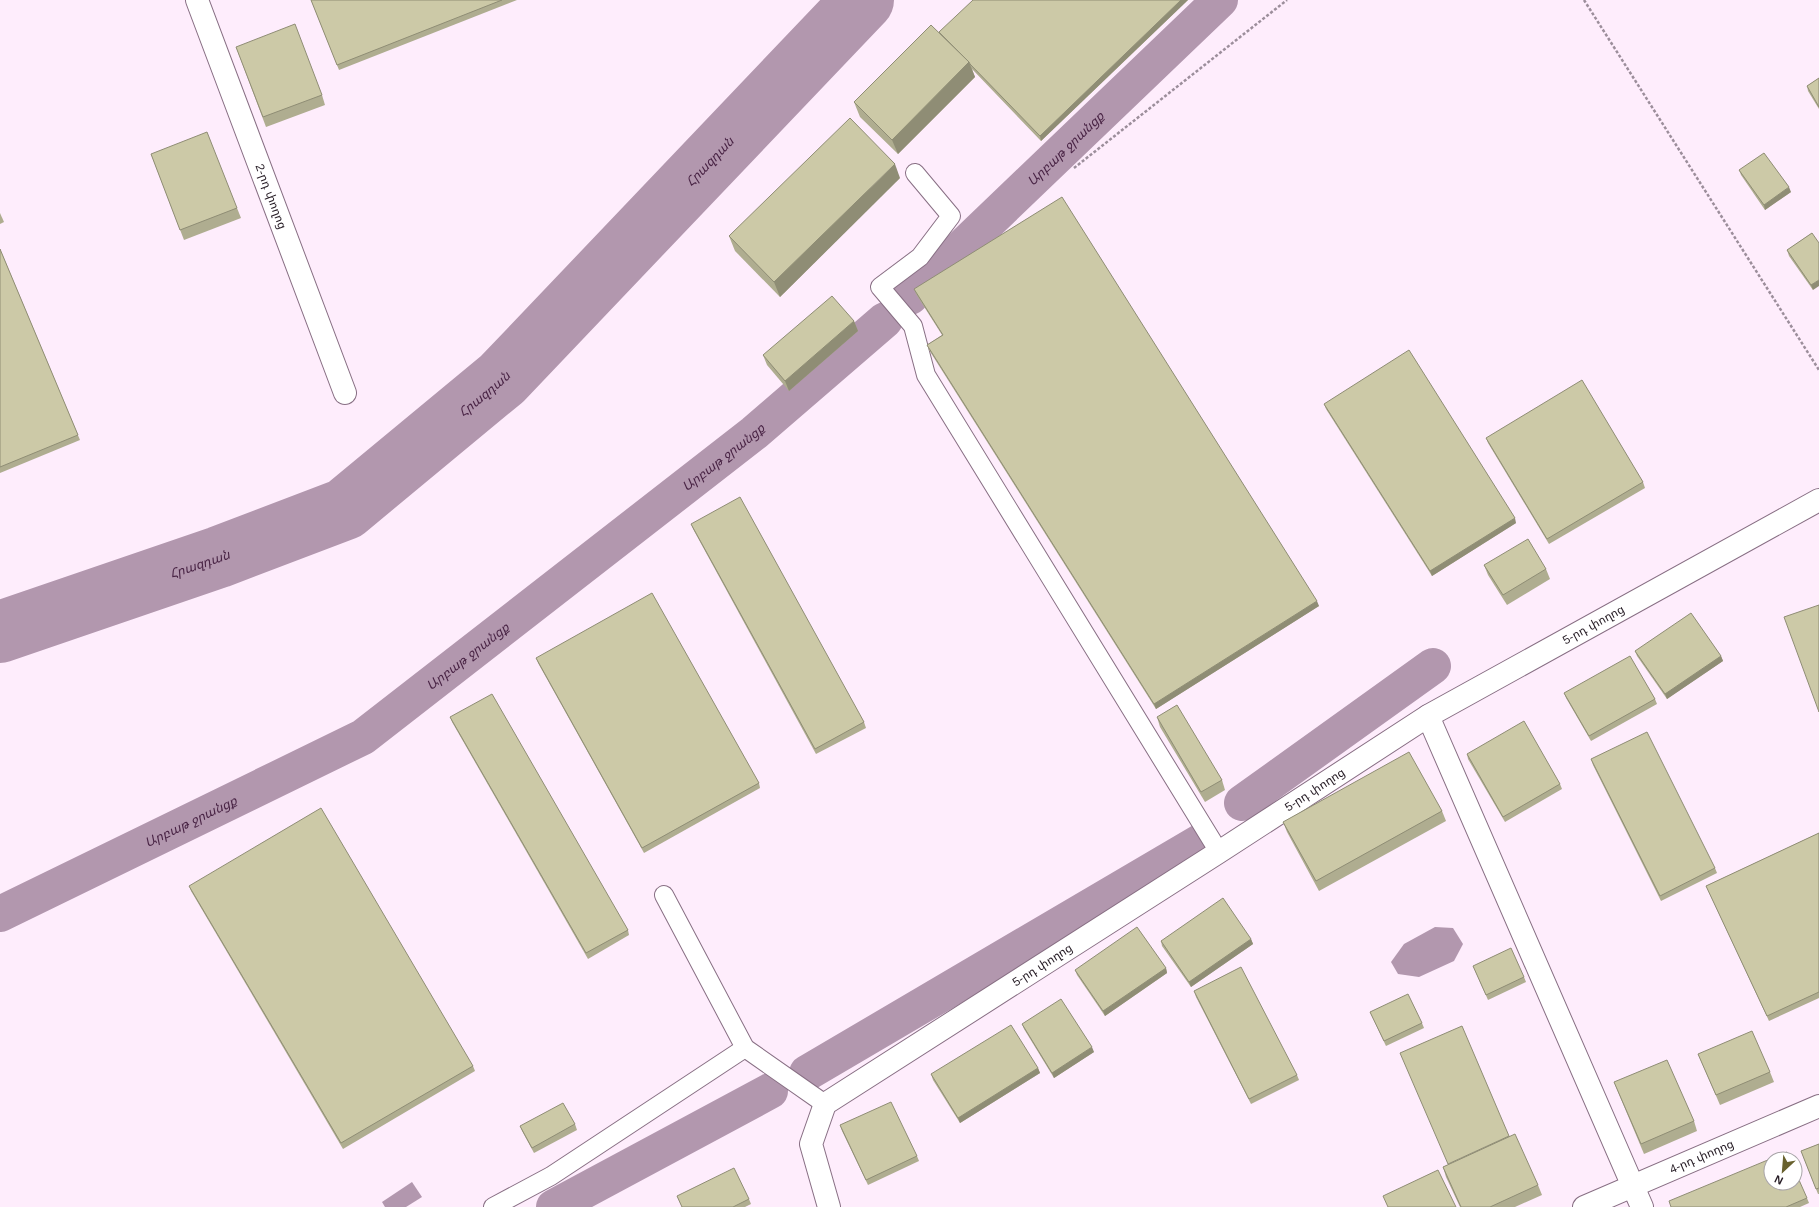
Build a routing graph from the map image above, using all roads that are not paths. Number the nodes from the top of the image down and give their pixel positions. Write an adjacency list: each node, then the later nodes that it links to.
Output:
1 (197, 0): 3 (street, 2-րդ փողոց)
2 (915, 173): 6 (lane)
3 (345, 393)
4 (1819, 500): 5 (street, 5-րդ փողոց)
5 (1428, 716): 6 (street, 5-րդ փողոց); 11 (street)
6 (1219, 852): 9 (street, 5-րդ փողոց)
7 (664, 894): 8 (lane)
8 (745, 1048): 9 (lane); 12 (lane)
9 (825, 1104): 13 (street)
10 (1819, 1106): 11 (street, 4-րդ փողոց)
11 (1633, 1186): 14 (street, 4-րդ փողոց); 15 (street)
12 (493, 1207)
13 (829, 1207)
14 (1584, 1207)
15 (1642, 1207)

